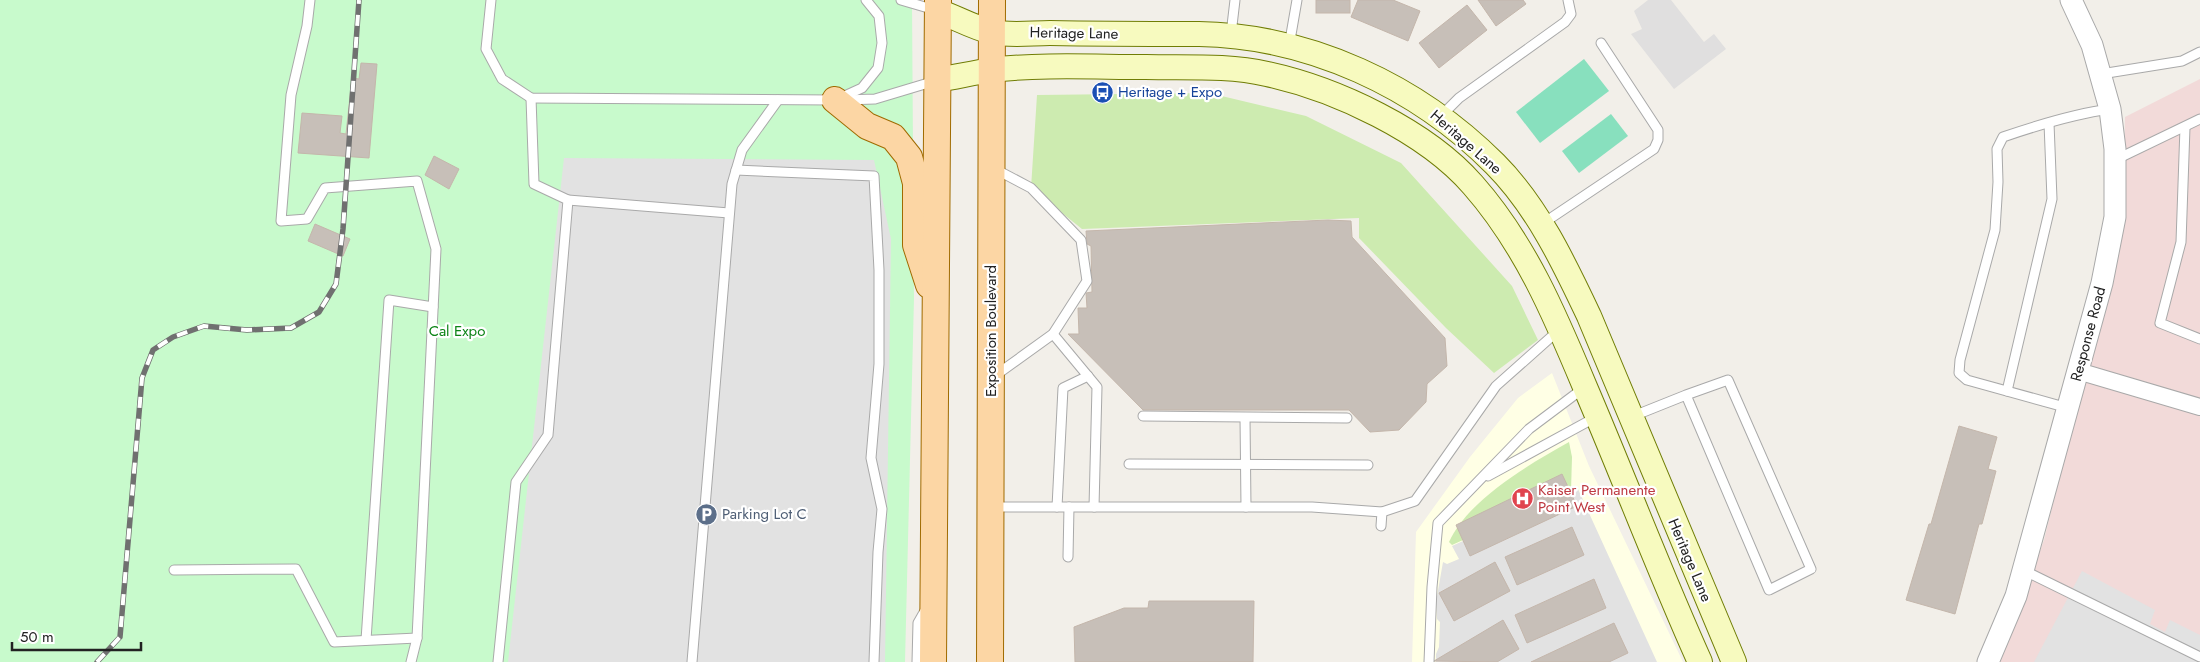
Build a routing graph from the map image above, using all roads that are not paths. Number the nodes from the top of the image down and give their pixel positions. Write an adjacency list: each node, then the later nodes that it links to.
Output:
1 (310, 0): 33 (lane)
2 (491, 0): 19 (lane)
3 (866, 0): 21 (lane)
4 (901, 0): 10 (lane)
5 (992, 0): 11 (main road, Exposition Boulevard)
6 (1235, 0): 12 (lane)
7 (1297, 0): 14 (lane)
8 (1568, 0): 23 (lane)
9 (2071, 0): 17 (street, Response Road)
10 (938, 5): 11 (main road, Heritage Lane); 18 (main road)
11 (992, 32): 12 (main road, Heritage Lane); 16 (main road, Exposition Boulevard)
12 (1230, 35): 14 (main road, Heritage Lane)
13 (1601, 43): 32 (lane)
14 (1289, 46): 23 (main road, Heritage Lane)
15 (2200, 52): 17 (lane)
16 (992, 70): 18 (main road, Heritage Lane); 28 (main road, Exposition Boulevard); 35 (main road, Heritage Lane)
17 (2101, 74): 22 (street, Response Road)
18 (937, 80): 21 (lane); 34 (main road)
19 (531, 98): 20 (lane); 30 (lane)
20 (778, 100): 21 (lane); 29 (lane)
21 (835, 100): 34 (main road)
22 (2110, 109): 25 (lane); 27 (street, Response Road)
23 (1440, 118): 32 (main road, Heritage Lane)
24 (2200, 119): 26 (lane)
25 (2049, 123): 42 (lane); 42 (lane)
26 (2185, 127): 27 (lane); 37 (lane)
27 (2116, 159): 38 (street, Response Road)
28 (991, 166): 36 (lane); 40 (main road, Exposition Boulevard)
29 (736, 170): 31 (lane); 72 (lane)
30 (568, 200): 31 (lane); 70 (lane)
31 (729, 213): 71 (lane)
32 (1542, 224): 50 (main road, Heritage Lane)
33 (433, 306): 66 (lane); 67 (lane)
34 (936, 306): 65 (main road)
35 (1561, 328): 41 (main road, Heritage Lane); 60 (lane)
36 (1054, 334): 39 (lane); 40 (lane)
37 (2200, 339)
38 (2078, 371): 44 (street); 45 (street, Response Road)
39 (1088, 376): 56 (lane); 58 (lane)
40 (991, 379): 55 (main road, Exposition Boulevard)
41 (1585, 387): 47 (main road, Heritage Lane); 54 (lane)
42 (2007, 391): 45 (lane)
43 (1686, 394): 43 (lane); 50 (lane)
44 (2200, 407)
45 (2068, 408): 64 (street, Response Road)
46 (1143, 416): 48 (lane)
47 (1598, 416): 54 (lane); 77 (main road, Heritage Lane)
48 (1245, 418): 49 (lane); 52 (lane)
49 (1347, 418)
50 (1631, 418): 78 (main road, Heritage Lane)
51 (1129, 464): 52 (lane)
52 (1245, 466): 53 (lane); 59 (lane)
53 (1368, 466)
54 (1479, 481): 76 (lane)
55 (990, 507): 56 (lane); 75 (main road, Exposition Boulevard)
56 (1057, 507): 57 (lane)
57 (1070, 507): 58 (lane); 62 (lane)
58 (1094, 507): 59 (lane)
59 (1246, 507): 60 (lane)
60 (1382, 512): 61 (lane)
61 (1381, 526)
62 (1068, 557)
63 (174, 570): 67 (lane)
64 (2023, 570): 68 (lane); 79 (street, Response Road)
65 (934, 595): 73 (lane); 74 (main road)
66 (417, 638): 67 (lane); 69 (lane)
67 (366, 640)
68 (2200, 657)
69 (411, 662)
70 (498, 662)
71 (692, 662)
72 (874, 662)
73 (917, 662)
74 (933, 662)
75 (990, 662)
76 (1429, 662)
77 (1700, 662)
78 (1734, 662)
79 (1988, 662)

